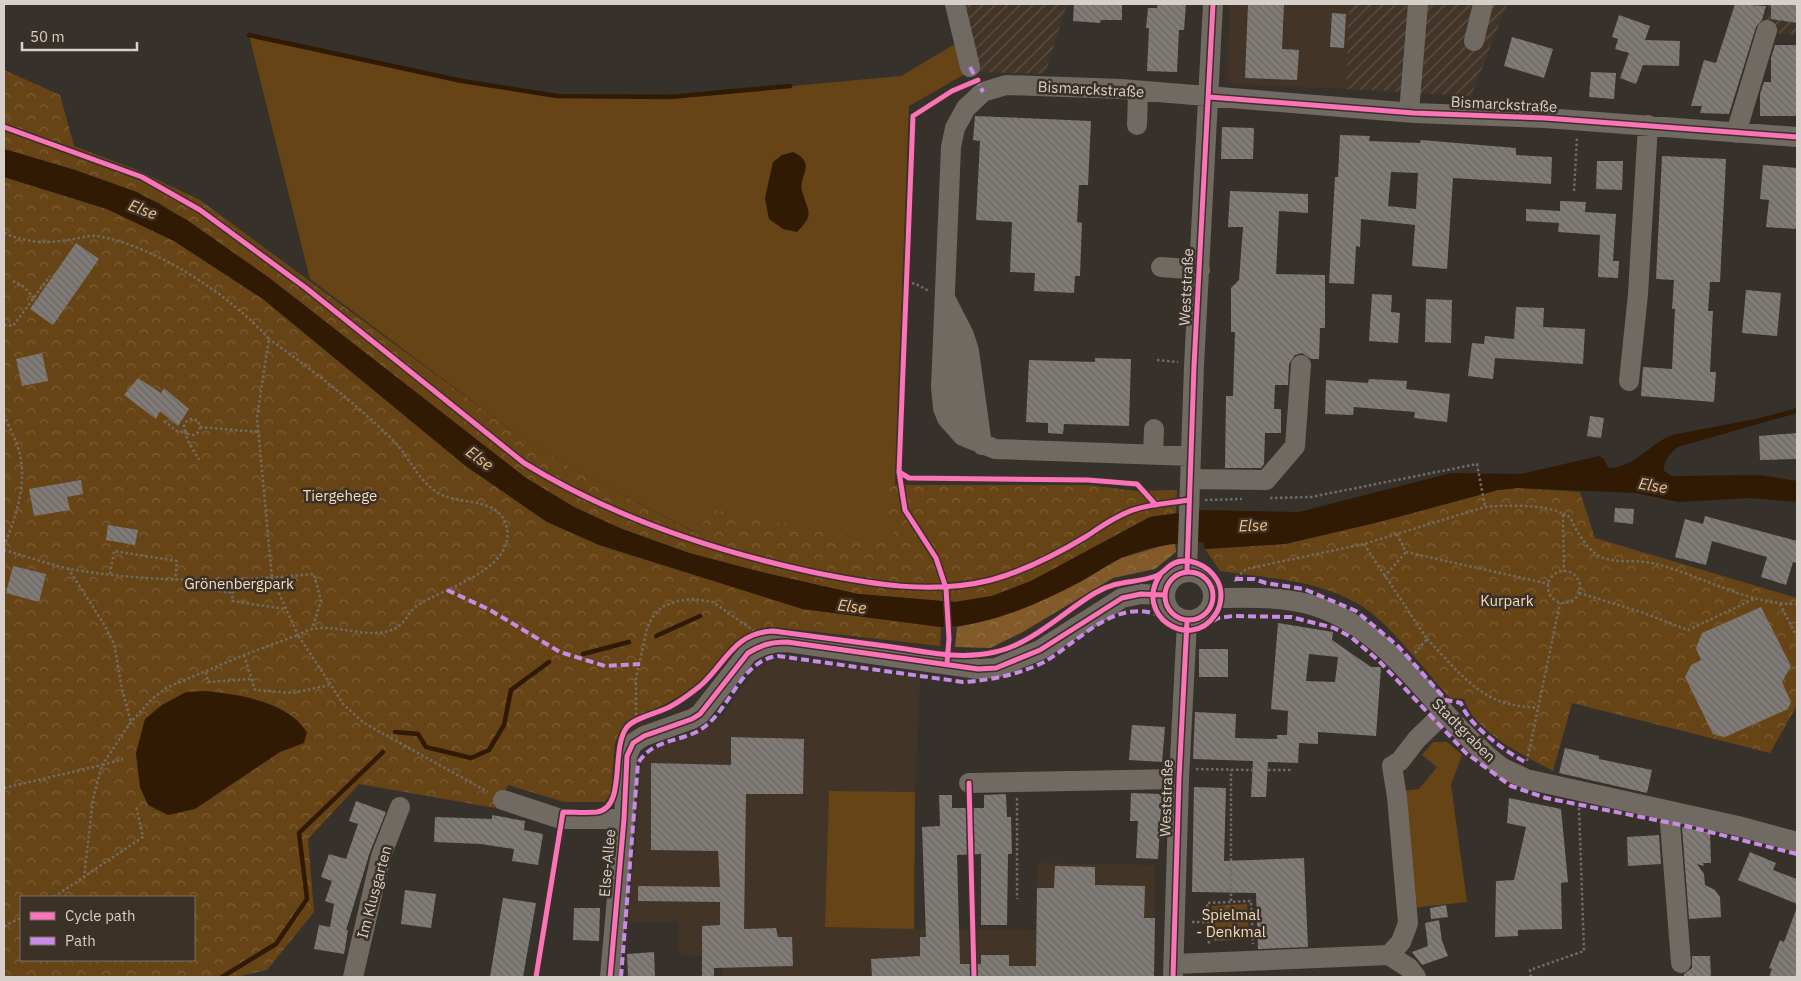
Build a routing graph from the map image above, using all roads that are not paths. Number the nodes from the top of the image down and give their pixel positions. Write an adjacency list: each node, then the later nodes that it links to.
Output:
1 (955, 4): 7 (street)
2 (1213, 4): 9 (street, Weststraße)
3 (1418, 4): 10 (street)
4 (1483, 4): 6 (street)
5 (1767, 30): 13 (street)
6 (1474, 41)
7 (970, 67)
8 (1138, 90): 9 (street, Bismarckstraße); 11 (street); 17 (street, Bismarckstraße)
9 (1209, 97): 10 (street, Bismarckstraße); 16 (street, Weststraße)
10 (1409, 112): 12 (street, Bismarckstraße)
11 (1138, 125)
12 (1648, 125): 13 (street, Bismarckstraße); 19 (street)
13 (1736, 133): 14 (street, Bismarckstraße)
14 (1797, 137)
15 (1161, 267): 16 (street)
16 (1200, 270): 23 (street, Weststraße)
17 (948, 305): 21 (street); 21 (street)
18 (1301, 365): 24 (street)
19 (1629, 381)
20 (1154, 429): 22 (street)
21 (982, 445): 22 (street)
22 (1153, 455): 23 (street)
23 (1191, 456): 24 (street, Weststraße)
24 (1190, 479): 25 (street, Weststraße)
25 (1187, 571): 26 (street); 27 (street)
26 (1164, 595): 28 (street); 35 (street, Else-Allee)
27 (1223, 598): 28 (street); 29 (street, Stadtgraben)
28 (1187, 625): 30 (street, Weststraße)
29 (1444, 713): 34 (street, Stadtgraben); 37 (street)
30 (1179, 774): 31 (street); 39 (street, Weststraße)
31 (969, 783)
32 (503, 800): 35 (street)
33 (400, 808): 40 (street, Im Klusgarten)
34 (1672, 812): 36 (street, Stadtgraben); 38 (street)
35 (624, 819): 41 (street, Else-Allee)
36 (1797, 842)
37 (1388, 955): 39 (street); 42 (street)
38 (1681, 963)
39 (1174, 970)
40 (353, 977)
41 (610, 977)
42 (1416, 977)

